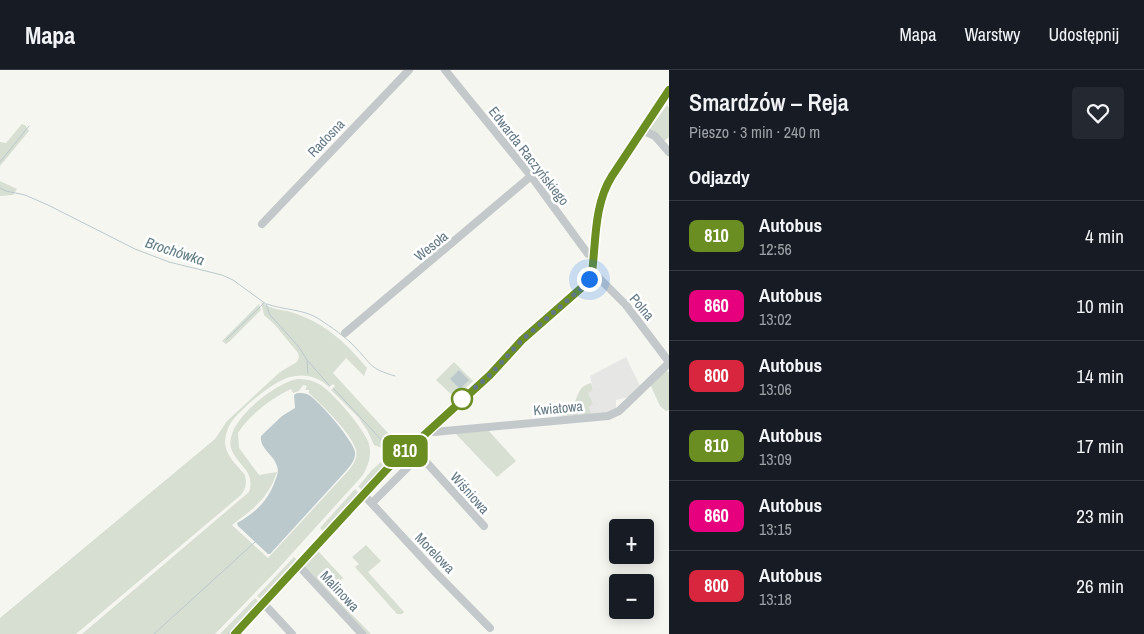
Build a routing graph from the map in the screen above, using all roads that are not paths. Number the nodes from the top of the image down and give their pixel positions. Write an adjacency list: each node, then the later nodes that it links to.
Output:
1 (409, 70): 7 (street, Radosna)
2 (445, 70): 6 (street, Edwarda Raczyńskiego)
3 (669, 90): 4 (street)
4 (642, 130): 5 (street); 8 (street)
5 (669, 152)
6 (531, 176): 8 (street, Edwarda Raczyńskiego); 10 (street, Wesoła)
7 (262, 224)
8 (594, 257): 9 (street)
9 (592, 273): 11 (street, Polna); 12 (street)
10 (345, 333)
11 (669, 362): 12 (street, Kwiatowa)
12 (430, 428): 13 (street)
13 (363, 494): 14 (street, Morelowa); 16 (street)
14 (372, 503): 15 (street, Wiśniowa); 18 (street, Morelowa)
15 (484, 526)
16 (298, 566): 17 (street); 21 (street, Malinowa)
17 (264, 604): 19 (street); 20 (street)
18 (490, 628)
19 (235, 634)
20 (292, 634)
21 (362, 634)

